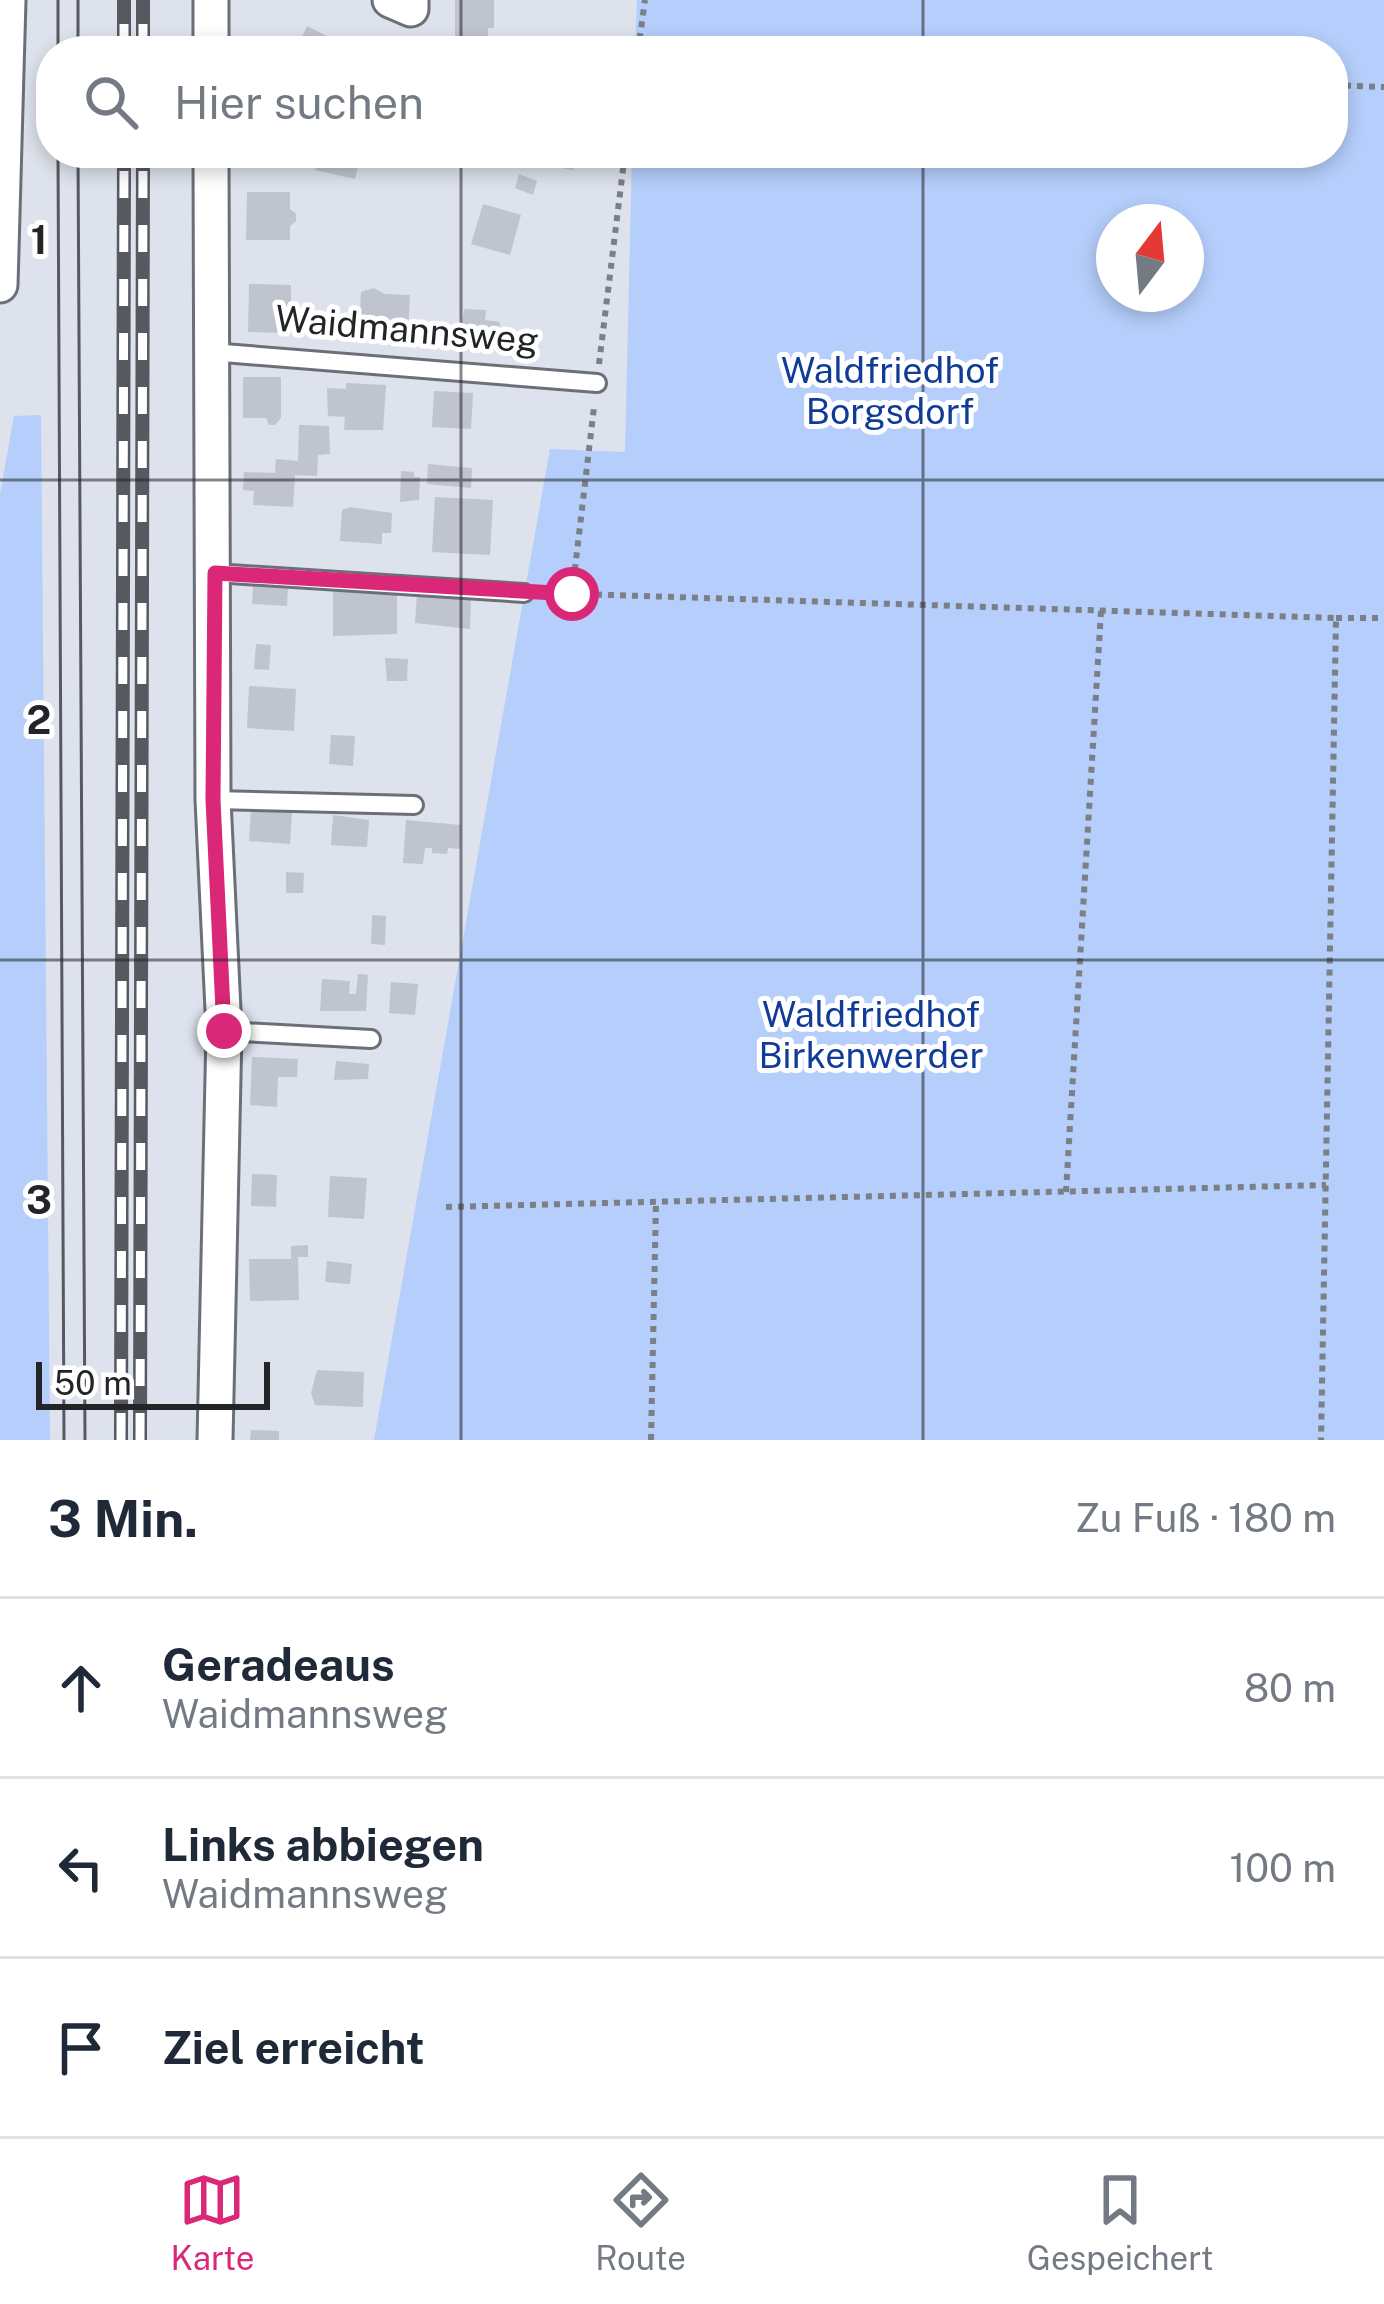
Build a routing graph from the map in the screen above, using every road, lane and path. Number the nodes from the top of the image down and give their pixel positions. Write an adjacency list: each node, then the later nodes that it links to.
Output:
1 (8, 0): 12 (street)
2 (211, 0): 6 (street)
3 (390, 0): 4 (street)
4 (411, 0)
5 (645, 0): 7 (path)
6 (211, 36)
7 (640, 36)
8 (1348, 86): 9 (path)
9 (1384, 87)
10 (211, 168): 13 (street)
11 (623, 168): 14 (path)
12 (0, 285)
13 (212, 352): 14 (lane, Waidmannsweg); 15 (street)
14 (597, 383): 17 (path)
15 (215, 573): 16 (lane); 21 (street)
16 (524, 593): 17 (path)
17 (572, 594): 18 (path)
18 (1101, 610): 19 (path); 26 (path)
19 (1336, 618): 20 (path); 25 (path)
20 (1384, 618)
21 (213, 800): 22 (lane); 23 (street)
22 (414, 806)
23 (224, 1031): 24 (lane); 29 (street)
24 (371, 1039)
25 (1325, 1185): 26 (path); 31 (path)
26 (1066, 1192): 27 (path)
27 (656, 1202): 28 (path); 30 (path)
28 (446, 1208)
29 (215, 1440)
30 (651, 1440)
31 (1321, 1440)

